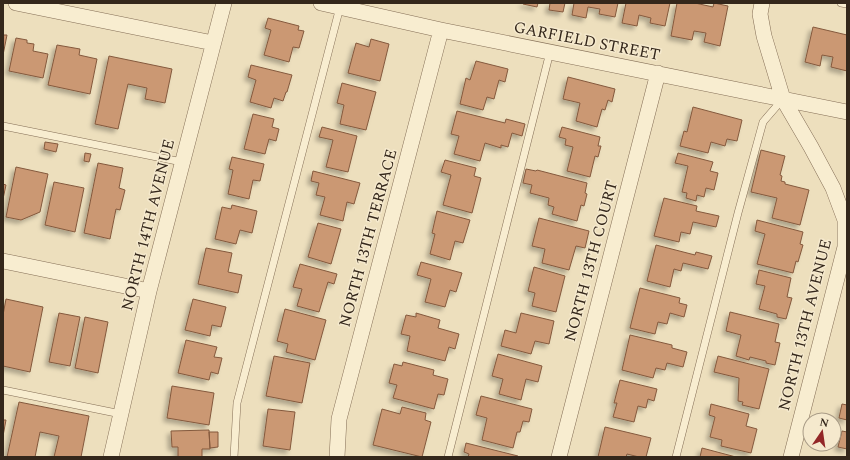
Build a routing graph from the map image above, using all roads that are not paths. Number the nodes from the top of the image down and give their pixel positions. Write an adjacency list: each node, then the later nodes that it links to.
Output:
1 (16, 3): 9 (street)
2 (224, 3): 9 (street, NORTH 14TH AVENUE)
3 (321, 3): 7 (street, GARFIELD STREET)
4 (762, 3): 12 (street, NORTH 13TH AVENUE)
5 (841, 3): 6 (lane)
6 (847, 4)
7 (340, 7): 8 (street, GARFIELD STREET); 21 (lane)
8 (441, 30): 10 (street, GARFIELD STREET); 22 (street, NORTH 13TH TERRACE)
9 (213, 43): 15 (street, NORTH 14TH AVENUE)
10 (550, 51): 11 (street, GARFIELD STREET); 23 (lane)
11 (658, 73): 12 (street, GARFIELD STREET); 24 (street, NORTH 13TH COURT)
12 (783, 99): 13 (street, GARFIELD STREET); 25 (lane); 26 (street, NORTH 13TH AVENUE)
13 (847, 112)
14 (3, 126): 15 (lane)
15 (182, 162): 17 (street, NORTH 14TH AVENUE)
16 (3, 261): 17 (street)
17 (149, 291): 19 (street, NORTH 14TH AVENUE)
18 (3, 390): 19 (lane)
19 (121, 414): 20 (street, NORTH 14TH AVENUE)
20 (111, 457)
21 (234, 457)
22 (337, 457)
23 (448, 457)
24 (559, 457)
25 (676, 457)
26 (791, 457)

